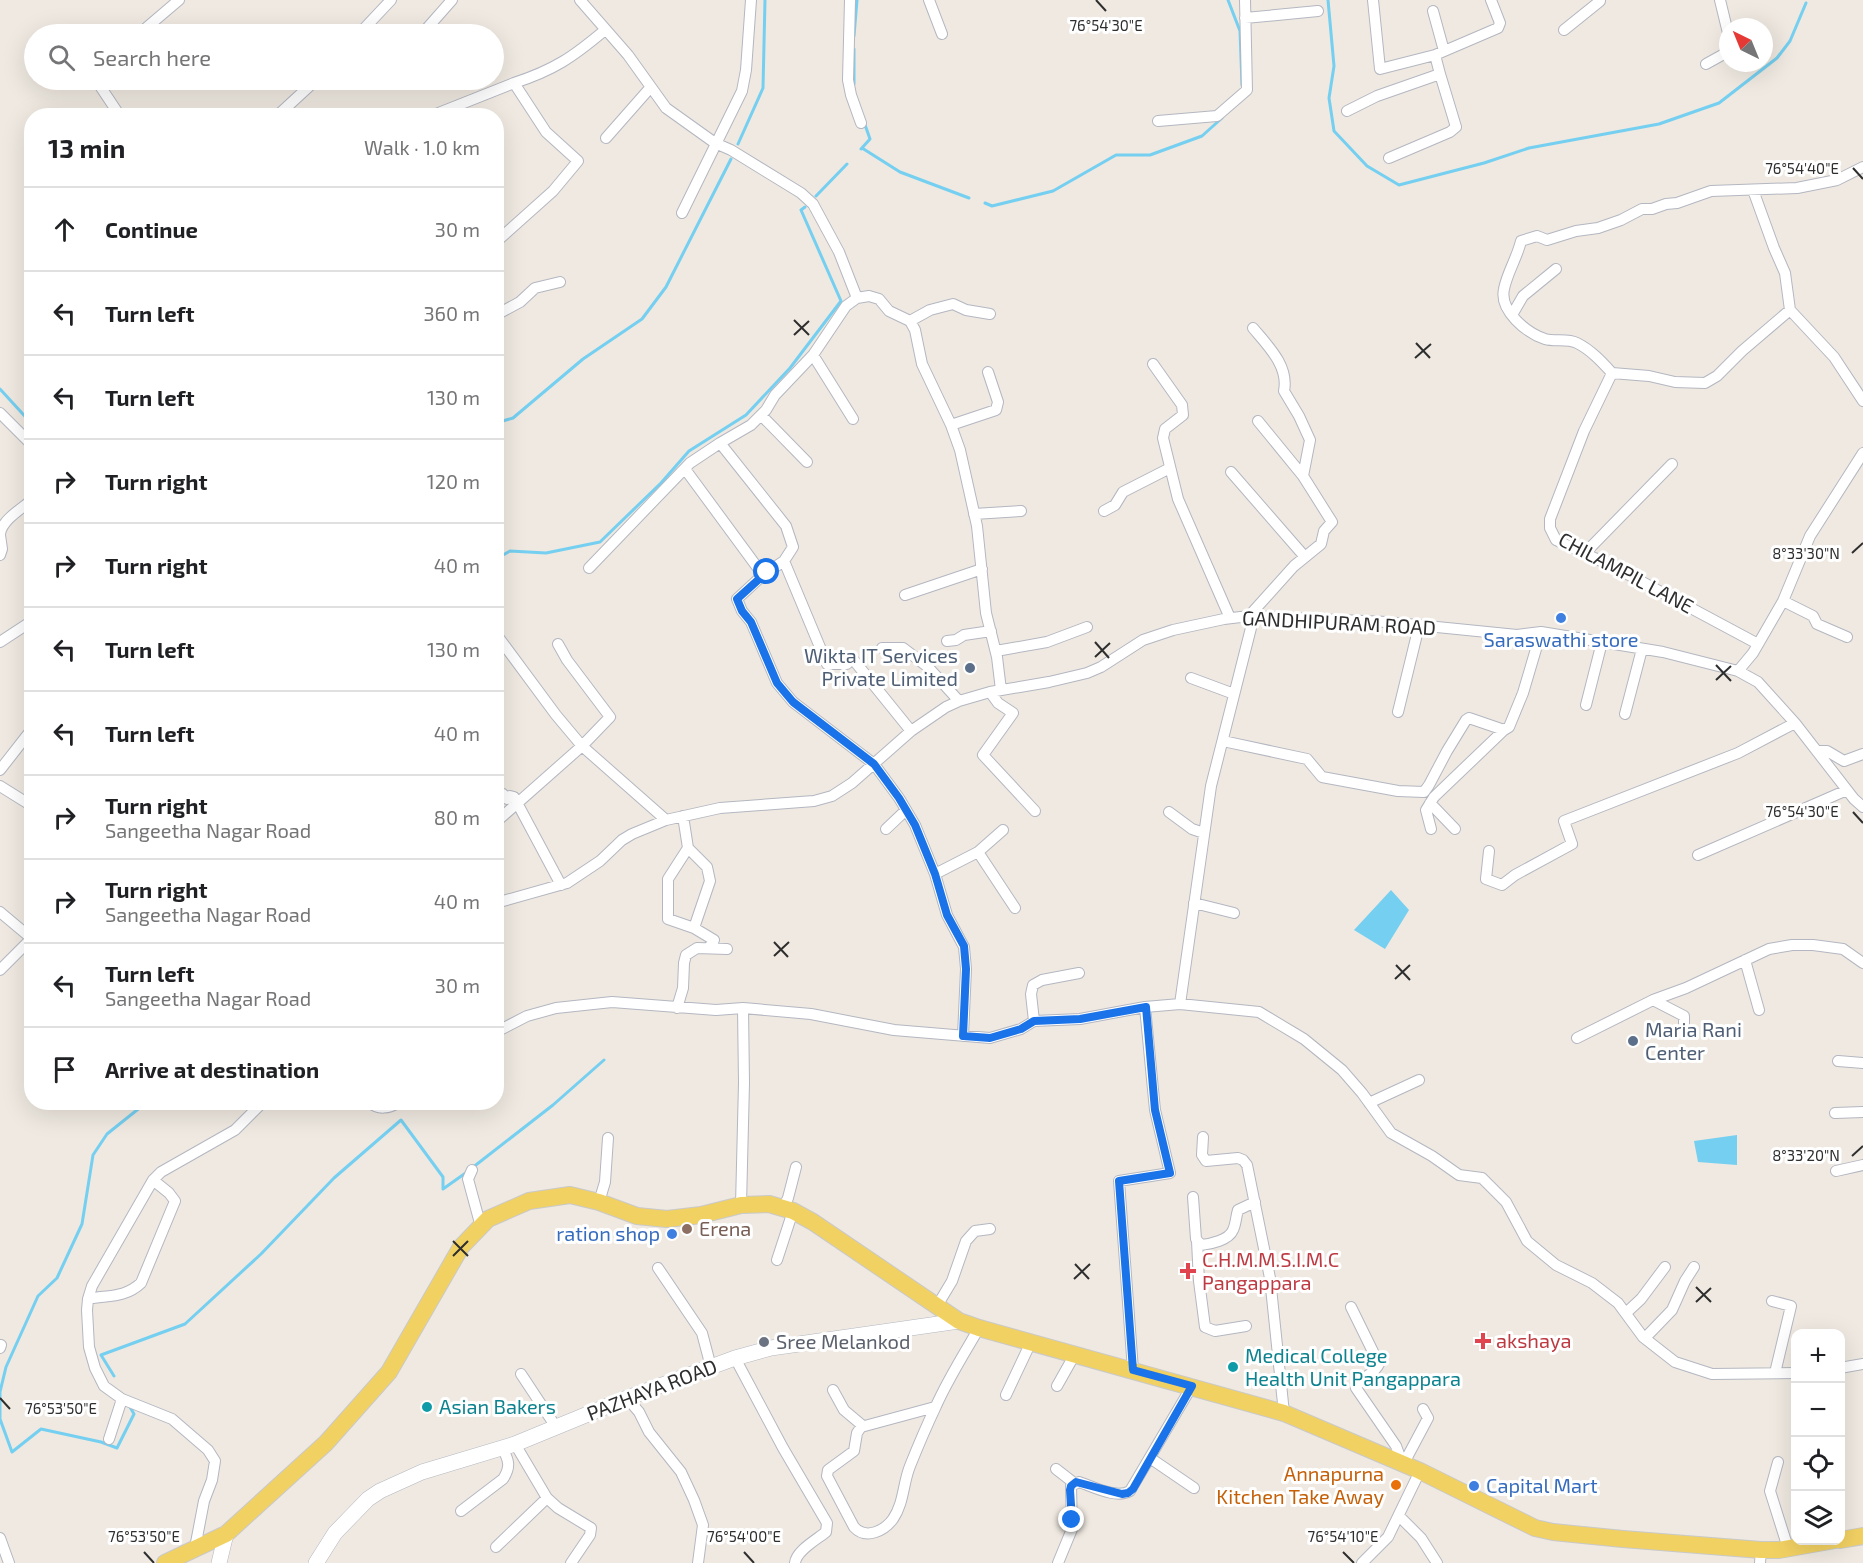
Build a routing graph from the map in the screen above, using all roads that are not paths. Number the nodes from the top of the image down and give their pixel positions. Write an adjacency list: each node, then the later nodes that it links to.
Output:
1 (179, 0): 17 (street)
2 (391, 0): 18 (street)
3 (452, 0): 19 (street)
4 (580, 0): 20 (street)
5 (751, 0): 40 (street)
6 (850, 0): 38 (street)
7 (929, 0): 22 (street)
8 (1245, 0): 15 (street)
9 (1373, 0): 23 (street)
10 (1491, 0): 23 (street)
11 (1602, 0): 21 (street)
12 (1720, 0): 16 (street)
13 (1318, 11): 15 (street)
14 (1433, 11): 23 (street)
15 (1245, 18): 37 (street)
16 (1724, 18)
17 (151, 24)
18 (368, 24)
19 (431, 24)
20 (605, 30): 27 (street); 29 (street)
21 (1564, 30)
22 (942, 34)
23 (1440, 53): 26 (street)
24 (1719, 57): 25 (street)
25 (1706, 64)
26 (1440, 75): 36 (street); 41 (street)
27 (514, 83): 28 (street); 45 (street)
28 (504, 87)
29 (650, 88): 39 (street); 40 (street)
30 (103, 90): 33 (street)
31 (305, 90): 34 (street)
32 (496, 90): 35 (street)
33 (115, 108)
34 (286, 108)
35 (451, 108)
36 (1347, 111)
37 (1158, 121)
38 (861, 123)
39 (606, 138)
40 (715, 143): 44 (street); 48 (street)
41 (1389, 158)
42 (1863, 167): 43 (street)
43 (1753, 190): 49 (street); 52 (street)
44 (682, 213)
45 (504, 236)
46 (1556, 269): 52 (street)
47 (560, 282): 50 (street)
48 (857, 298): 53 (street); 55 (street)
49 (1790, 310): 58 (street); 59 (street)
50 (504, 311)
51 (990, 314): 53 (street)
52 (1512, 315): 58 (street)
53 (910, 321): 64 (street)
54 (1253, 327): 73 (street)
55 (813, 355): 61 (street); 62 (street)
56 (1153, 364): 70 (street)
57 (988, 372): 64 (street)
58 (1612, 373): 79 (street, CHILAMPIL LANE)
59 (1863, 401)
60 (0, 413): 65 (street)
61 (761, 415): 66 (street); 68 (street)
62 (853, 419)
63 (1258, 421): 73 (street)
64 (951, 425): 77 (street)
65 (24, 437)
66 (720, 442): 71 (street); 82 (street)
67 (1863, 453): 87 (street)
68 (807, 462)
69 (1672, 464): 79 (street)
70 (1170, 468): 76 (street); 89 (street)
71 (685, 469): 83 (street); 85 (street)
72 (1231, 472): 81 (street)
73 (1303, 476): 81 (street)
74 (24, 507): 78 (street)
75 (1021, 511): 77 (street)
76 (1104, 511)
77 (974, 514): 84 (street)
78 (0, 535): 80 (street)
79 (1584, 554): 101 (street, CHILAMPIL LANE)
80 (0, 555)
81 (1305, 557): 88 (street)
82 (784, 561): 85 (street); 115 (street)
83 (589, 568)
84 (982, 569): 86 (street); 93 (street)
85 (764, 575): 121 (street)
86 (905, 595)
87 (1783, 601): 95 (street); 101 (street)
88 (1251, 616): 89 (street, GANDHIPURAM ROAD); 91 (street, GANDHIPURAM ROAD); 108 (street)
89 (1230, 618): 107 (street, GANDHIPURAM ROAD)
90 (24, 626): 97 (street)
91 (1419, 626): 94 (street, GANDHIPURAM ROAD); 111 (street)
92 (1087, 627): 104 (street)
93 (991, 631): 96 (street); 104 (street)
94 (1541, 632): 98 (street, GANDHIPURAM ROAD); 114 (street)
95 (1847, 637)
96 (946, 641)
97 (0, 642)
98 (1602, 642): 103 (street, GANDHIPURAM ROAD); 110 (street)
99 (558, 644): 118 (street)
100 (504, 645): 118 (street)
101 (1758, 645): 105 (street)
102 (882, 648): 109 (street)
103 (1642, 649): 105 (street, GANDHIPURAM ROAD); 112 (street)
104 (996, 651): 107 (street)
105 (1738, 671): 113 (street, GANDHIPURAM ROAD)
106 (1191, 678): 108 (street)
107 (996, 691): 109 (street, GANDHIPURAM ROAD); 132 (street)
108 (1234, 694): 117 (street)
109 (959, 701): 115 (street, GANDHIPURAM ROAD)
110 (1586, 705)
111 (1398, 712)
112 (1625, 714)
113 (1795, 723): 119 (street, GANDHIPURAM ROAD); 143 (street)
114 (1504, 730): 124 (street); 127 (street)
115 (911, 731): 121 (street, GANDHIPURAM ROAD)
116 (24, 739): 122 (street)
117 (1223, 741): 124 (street); 141 (street)
118 (582, 746): 129 (street); 136 (street)
119 (1817, 751): 120 (street); 125 (street, GANDHIPURAM ROAD)
120 (1863, 754)
121 (874, 764): 131 (street); 135 (street, GANDHIPURAM ROAD)
122 (0, 770)
123 (0, 786): 128 (street)
124 (1427, 788): 127 (street)
125 (1847, 790): 130 (street, GANDHIPURAM ROAD); 145 (street)
126 (504, 795): 129 (street)
127 (1433, 799): 138 (street); 139 (street)
128 (24, 801)
129 (516, 804): 134 (street); 147 (street)
130 (1863, 807)
131 (906, 810): 137 (street); 146 (street)
132 (1035, 811)
133 (1169, 812): 141 (street)
134 (504, 815)
135 (683, 816): 136 (street, GANDHIPURAM ROAD); 142 (street)
136 (666, 820): 147 (street, GANDHIPURAM ROAD)
137 (886, 829)
138 (1431, 829)
139 (1455, 829)
140 (1002, 830): 144 (street)
141 (1204, 833): 149 (street)
142 (688, 848): 153 (street); 153 (street)
143 (1489, 851)
144 (978, 852): 146 (street); 150 (street)
145 (1698, 855)
146 (935, 874): 171 (street)
147 (561, 885): 148 (street, GANDHIPURAM ROAD)
148 (504, 899)
149 (1194, 903): 152 (street); 163 (street)
150 (1015, 908)
151 (0, 912): 154 (street)
152 (1234, 913)
153 (694, 928): 156 (street)
154 (24, 932)
155 (24, 945): 160 (street)
156 (709, 948): 157 (street); 165 (street)
157 (727, 949)
158 (1745, 960): 159 (street); 162 (street); 167 (street)
159 (1863, 963)
160 (0, 970)
161 (1079, 973): 168 (street)
162 (1653, 1000): 169 (street); 172 (street)
163 (1180, 1004): 164 (street); 176 (street)
164 (1146, 1007): 168 (street); 214 (street)
165 (677, 1008): 166 (street); 170 (street)
166 (743, 1008): 171 (street); 190 (street)
167 (1759, 1010)
168 (1034, 1021): 171 (street)
169 (1684, 1023)
170 (504, 1028)
171 (963, 1036)
172 (1577, 1038)
173 (1838, 1061): 174 (street)
174 (1863, 1063)
175 (1419, 1080): 176 (street)
176 (1370, 1103): 203 (street)
177 (255, 1110): 186 (street)
178 (1863, 1112): 179 (street)
179 (1835, 1113)
180 (608, 1137): 188 (street)
181 (1203, 1137): 189 (street)
182 (1863, 1165): 185 (street)
183 (796, 1167): 191 (street)
184 (472, 1170): 192 (street)
185 (1836, 1171)
186 (153, 1180): 199 (street); 199 (street)
187 (1193, 1197): 194 (street)
188 (599, 1202): 190 (main road); 192 (main road)
189 (1255, 1202): 194 (street); 226 (street)
190 (741, 1205): 191 (main road)
191 (788, 1209): 195 (street); 201 (main road)
192 (481, 1227): 241 (main road)
193 (990, 1229): 201 (street)
194 (1197, 1241): 205 (street)
195 (777, 1260)
196 (1665, 1267): 203 (street)
197 (1694, 1267): 207 (street)
198 (658, 1268): 212 (street)
199 (88, 1299): 223 (street)
200 (1772, 1301): 215 (street)
201 (937, 1306): 204 (main road)
202 (1351, 1307): 233 (street)
203 (1626, 1313): 207 (street)
204 (959, 1321): 206 (main road); 210 (street, PAZHAYA ROAD)
205 (1246, 1326)
206 (979, 1328): 208 (main road); 224 (street)
207 (1645, 1338): 215 (street)
208 (1031, 1342): 209 (main road); 221 (street)
209 (1075, 1354): 214 (main road); 218 (street)
210 (735, 1358): 212 (street, PAZHAYA ROAD); 256 (street)
211 (1863, 1364): 213 (street)
212 (711, 1367): 222 (street, PAZHAYA ROAD)
213 (1845, 1367)
214 (1133, 1370): 219 (main road)
215 (1775, 1373): 216 (street)
216 (1791, 1373)
217 (521, 1374): 228 (street)
218 (1057, 1386)
219 (1192, 1386): 226 (main road); 231 (street)
220 (833, 1389): 227 (street)
221 (1006, 1395)
222 (627, 1398): 228 (street, PAZHAYA ROAD); 255 (street)
223 (122, 1399): 229 (street); 247 (street)
224 (935, 1407): 227 (street); 227 (street)
225 (1423, 1410): 233 (street)
226 (1284, 1413): 233 (main road)
227 (863, 1426)
228 (556, 1427): 230 (street, PAZHAYA ROAD)
229 (109, 1439)
230 (509, 1446): 238 (street); 239 (street); 253 (street, PAZHAYA ROAD)
231 (1150, 1458): 236 (street); 237 (street)
232 (1778, 1462): 248 (street)
233 (1403, 1465): 235 (main road)
234 (1056, 1469): 236 (street)
235 (1420, 1471): 240 (street); 249 (main road)
236 (1074, 1483): 257 (street)
237 (1194, 1488)
238 (547, 1498): 246 (street); 254 (street)
239 (460, 1511)
240 (1399, 1516): 258 (street); 259 (street)
241 (226, 1534): 247 (main road); 252 (street)
242 (1863, 1536): 244 (main road)
243 (0, 1538): 250 (street)
244 (1845, 1539)
245 (1806, 1545): 248 (main road)
246 (496, 1547)
247 (195, 1548): 251 (main road)
248 (1788, 1548): 249 (main road)
249 (1760, 1556)
250 (9, 1563)
251 (165, 1563)
252 (219, 1563)
253 (316, 1563)
254 (571, 1563)
255 (698, 1563)
256 (795, 1563)
257 (1058, 1563)
258 (1362, 1563)
259 (1437, 1563)

